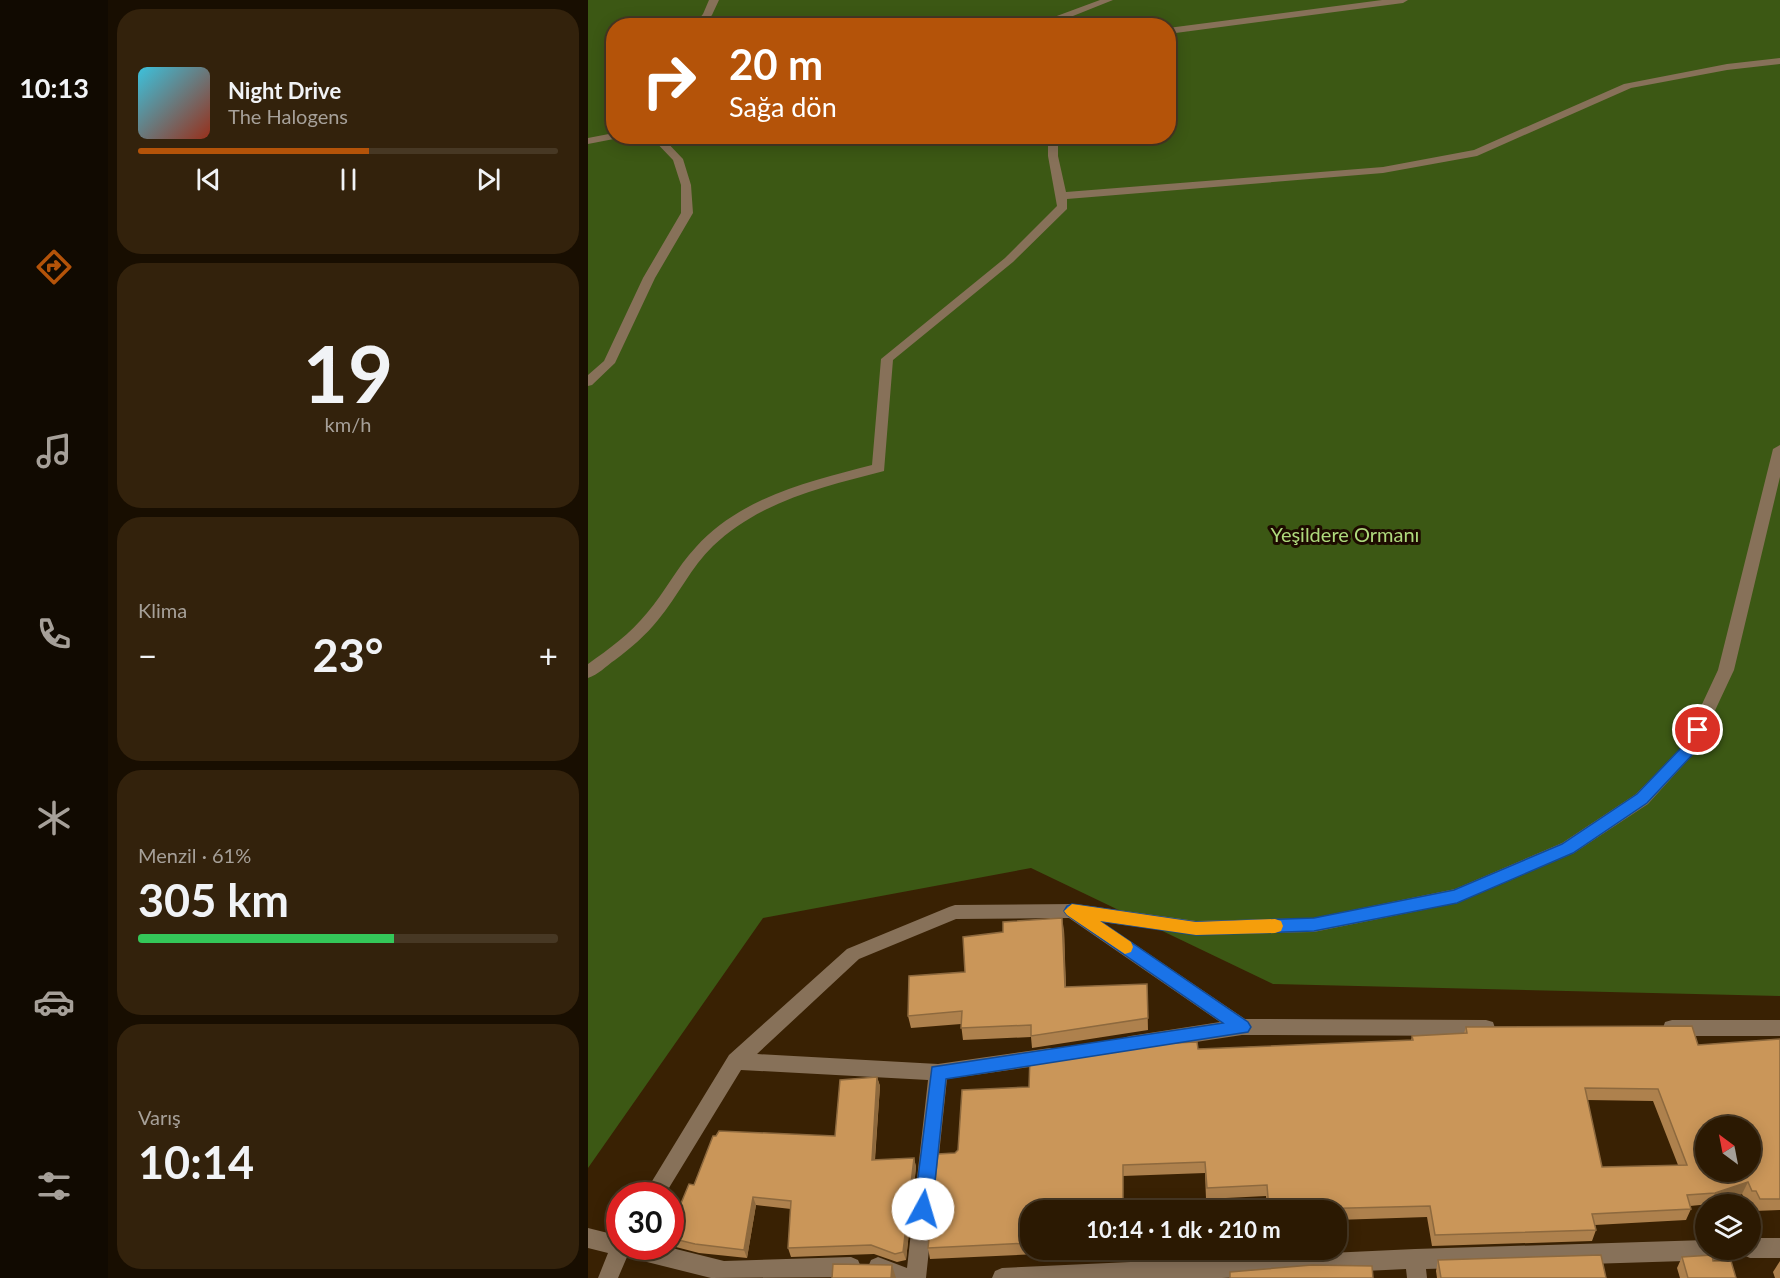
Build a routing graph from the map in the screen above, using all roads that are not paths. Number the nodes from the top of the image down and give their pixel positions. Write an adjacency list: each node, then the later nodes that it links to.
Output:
1 (714, 0): 5 (street)
2 (1088, 0): 6 (street)
3 (1108, 0): 7 (street)
4 (1403, 0): 8 (street)
5 (704, 18)
6 (1058, 18)
7 (1063, 18)
8 (1176, 30)
9 (1780, 61): 14 (street)
10 (606, 138): 11 (street)
11 (588, 141)
12 (664, 144): 15 (street)
13 (1053, 144): 14 (street)
14 (1061, 196): 17 (street)
15 (588, 382)
16 (1780, 450): 18 (street)
17 (588, 672)
18 (1072, 911): 19 (street); 25 (street)
19 (1242, 1027): 20 (street); 23 (street)
20 (1505, 1028)
21 (1649, 1028): 22 (street)
22 (1780, 1028)
23 (1114, 1046)
24 (1067, 1053): 26 (street)
25 (736, 1061): 26 (street); 27 (street)
26 (938, 1072): 38 (street)
27 (662, 1182)
28 (588, 1238): 29 (street)
29 (606, 1243)
30 (1761, 1248): 31 (street)
31 (1780, 1248)
32 (1695, 1251): 35 (street)
33 (616, 1260): 36 (street)
34 (679, 1260): 37 (street)
35 (1416, 1268): 39 (street)
36 (608, 1278)
37 (905, 1278)
38 (915, 1278)
39 (1002, 1278)

